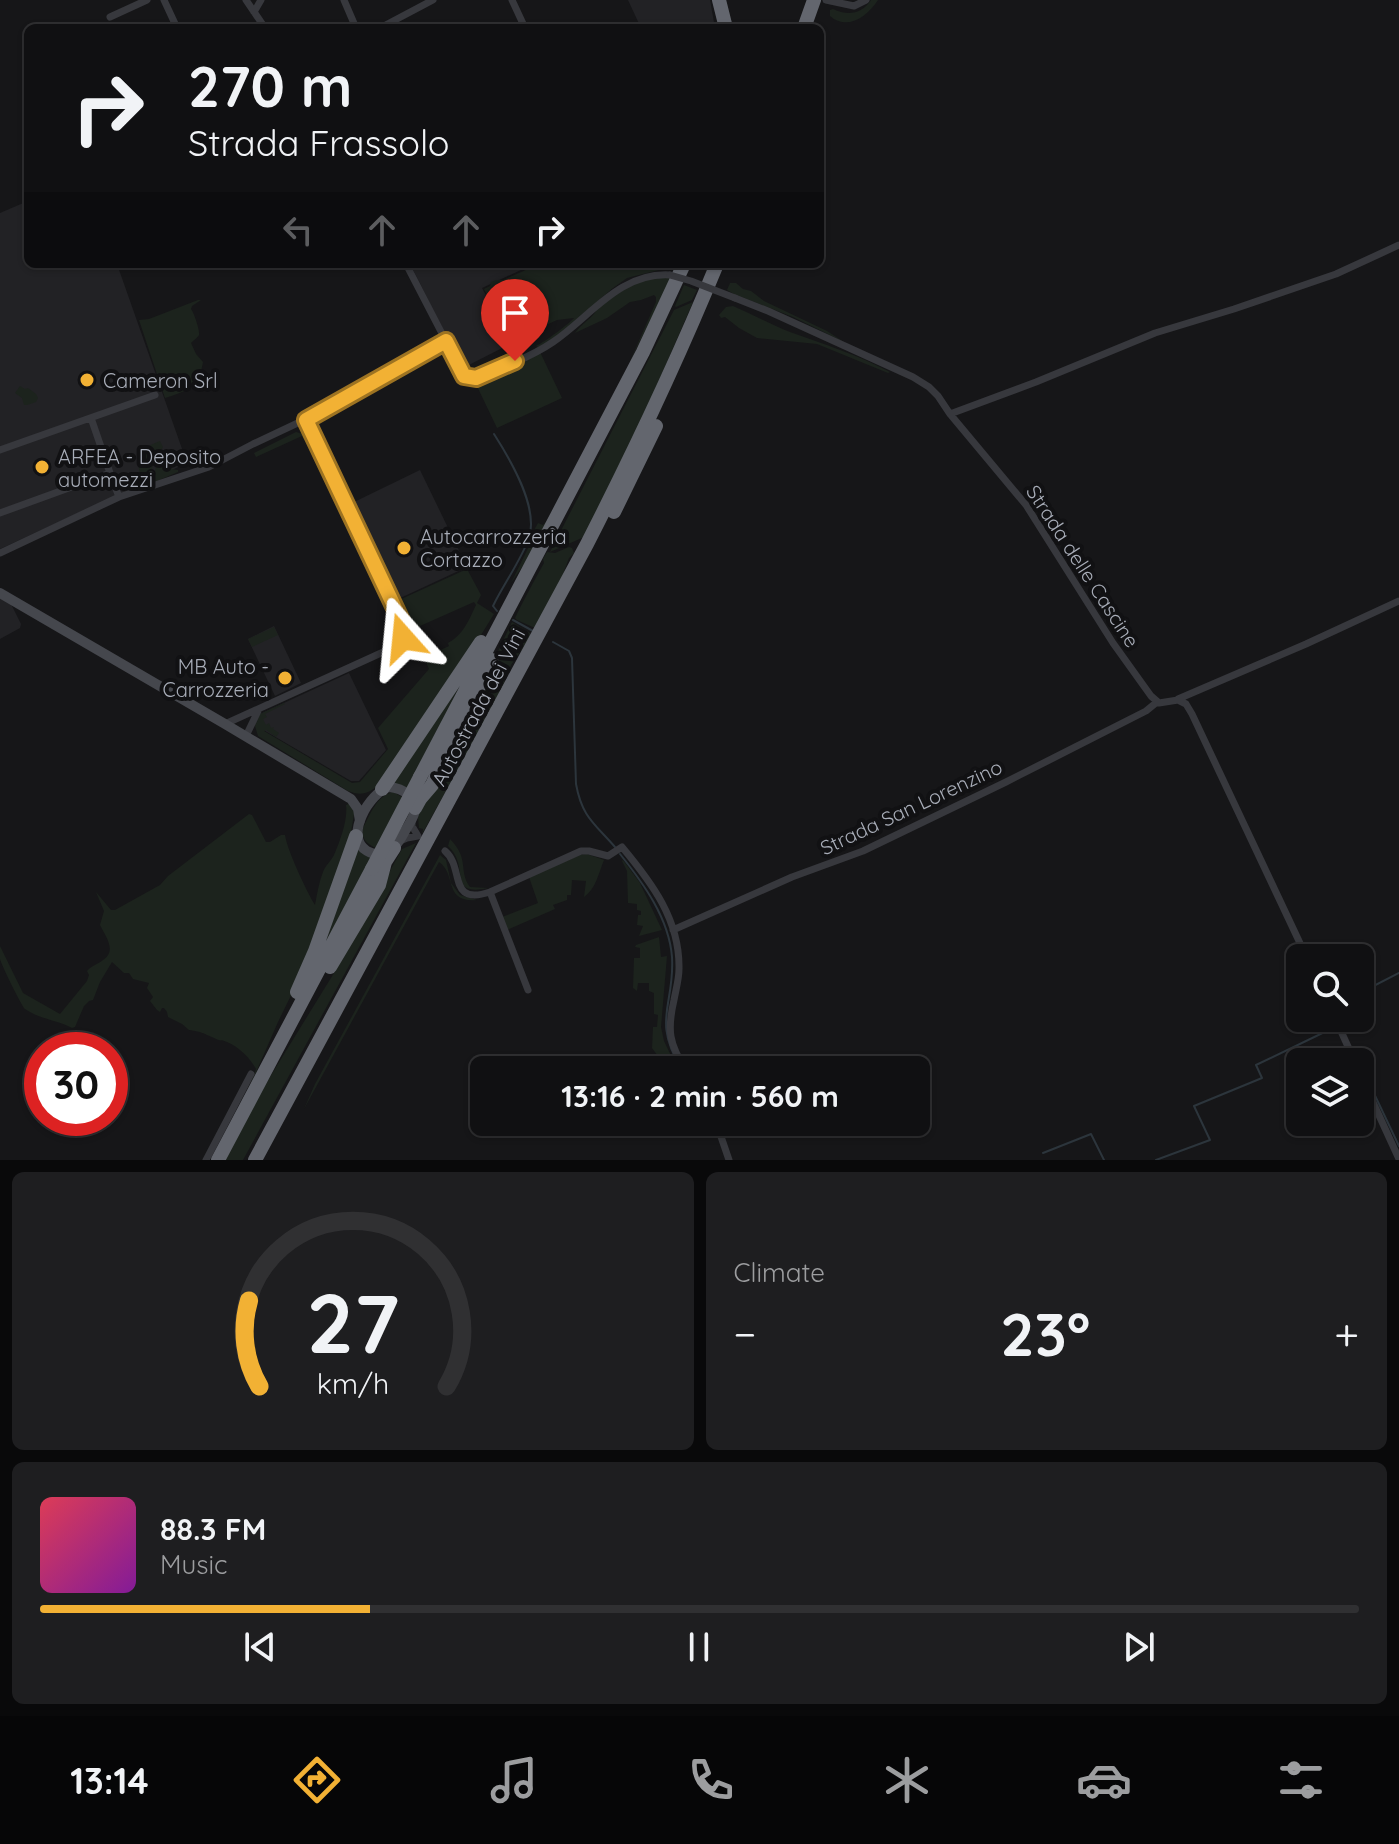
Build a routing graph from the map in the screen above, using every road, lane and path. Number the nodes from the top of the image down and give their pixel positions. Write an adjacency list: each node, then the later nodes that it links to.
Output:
1 (147, 0): 13 (street)
2 (164, 0): 14 (street)
3 (246, 0): 12 (street)
4 (261, 0): 12 (street)
5 (344, 0): 16 (street)
6 (433, 0): 17 (street)
7 (512, 0): 18 (street)
8 (719, 0): 19 (highway)
9 (811, 0): 20 (highway)
10 (866, 0): 11 (street)
11 (829, 1): 21 (highway)
12 (254, 12): 15 (street)
13 (110, 17)
14 (175, 24)
15 (262, 24)
16 (354, 24)
17 (388, 24)
18 (523, 24)
19 (725, 24)
20 (803, 24)
21 (816, 24)
22 (1399, 245): 29 (street)
23 (408, 268): 27 (street)
24 (682, 268): 39 (highway)
25 (715, 268): 63 (highway, Autostrada dei Vini)
26 (724, 268): 64 (highway, Autostrada dei Vini)
27 (446, 341): 29 (street, Strada delle Cascine, bridge); 31 (street)
28 (155, 395): 30 (street)
29 (950, 414): 41 (street, Strada delle Cascine)
30 (91, 418): 32 (street); 33 (street)
31 (306, 420): 34 (street); 42 (street)
32 (0, 450)
33 (110, 473): 34 (street); 35 (street)
34 (119, 497): 36 (street)
35 (0, 513)
36 (0, 553)
37 (0, 593): 43 (street)
38 (1399, 601): 40 (street)
39 (506, 612): 45 (highway); 47 (highway); 55 (highway, bridge)
40 (1178, 700): 41 (street); 53 (street)
41 (1157, 702): 52 (street, Strada San Lorenzino)
42 (259, 710): 43 (street); 44 (street)
43 (225, 724): 44 (street)
44 (246, 736): 46 (street)
45 (379, 792): 46 (street); 47 (street); 48 (street)
46 (351, 799): 48 (street)
47 (414, 814): 49 (street)
48 (358, 828): 49 (street); 55 (highway)
49 (396, 845): 55 (highway)
50 (445, 851): 51 (street)
51 (490, 892): 52 (street); 54 (street)
52 (673, 930): 56 (street)
53 (1300, 944)
54 (528, 990)
55 (284, 1035): 62 (highway)
56 (678, 1056)
57 (251, 1074): 61 (street)
58 (1374, 1105): 60 (street)
59 (721, 1136): 65 (street)
60 (1399, 1159)
61 (206, 1160)
62 (218, 1160)
63 (255, 1160)
64 (265, 1160)
65 (729, 1160)

